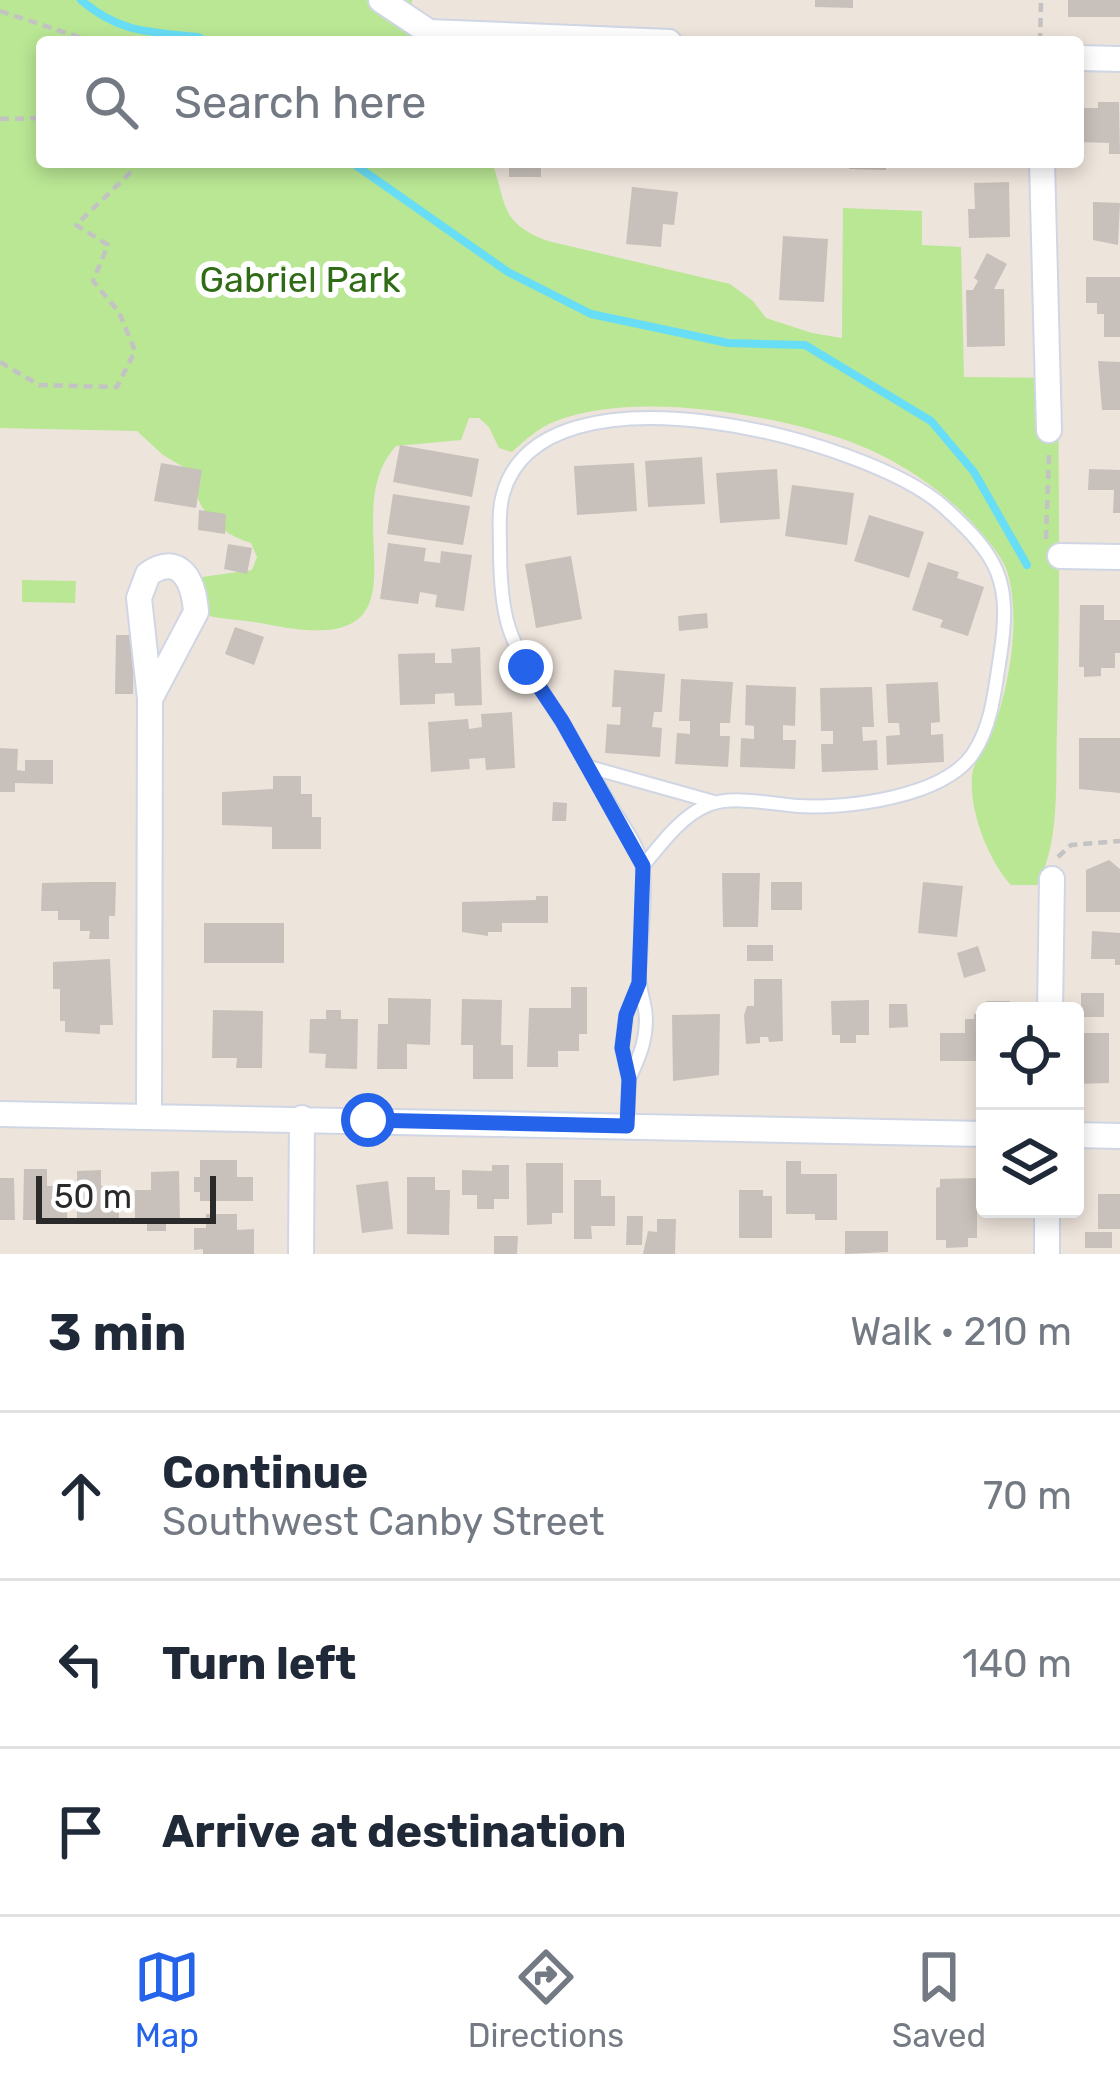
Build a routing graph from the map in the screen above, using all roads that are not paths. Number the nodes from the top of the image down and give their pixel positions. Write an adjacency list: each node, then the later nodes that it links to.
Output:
1 (381, 0): 2 (street)
2 (525, 36)
3 (1084, 58): 4 (street)
4 (1120, 58)
5 (1042, 168): 6 (street)
6 (1049, 430)
7 (1060, 556): 8 (street)
8 (1120, 557)
9 (150, 699): 9 (street); 18 (street)
10 (588, 767): 11 (lane); 11 (lane); 12 (lane)
11 (715, 802): 12 (lane)
12 (643, 866): 14 (lane)
13 (1052, 879): 15 (street)
14 (639, 983): 16 (lane); 16 (lane)
15 (1050, 1002)
16 (629, 1079): 20 (lane)
17 (0, 1114): 18 (street)
18 (149, 1116): 19 (street)
19 (302, 1118): 20 (street); 25 (street)
20 (627, 1126): 21 (street)
21 (976, 1134)
22 (1084, 1135): 23 (street)
23 (1120, 1136)
24 (1047, 1218): 26 (street)
25 (301, 1254)
26 (1047, 1254)

